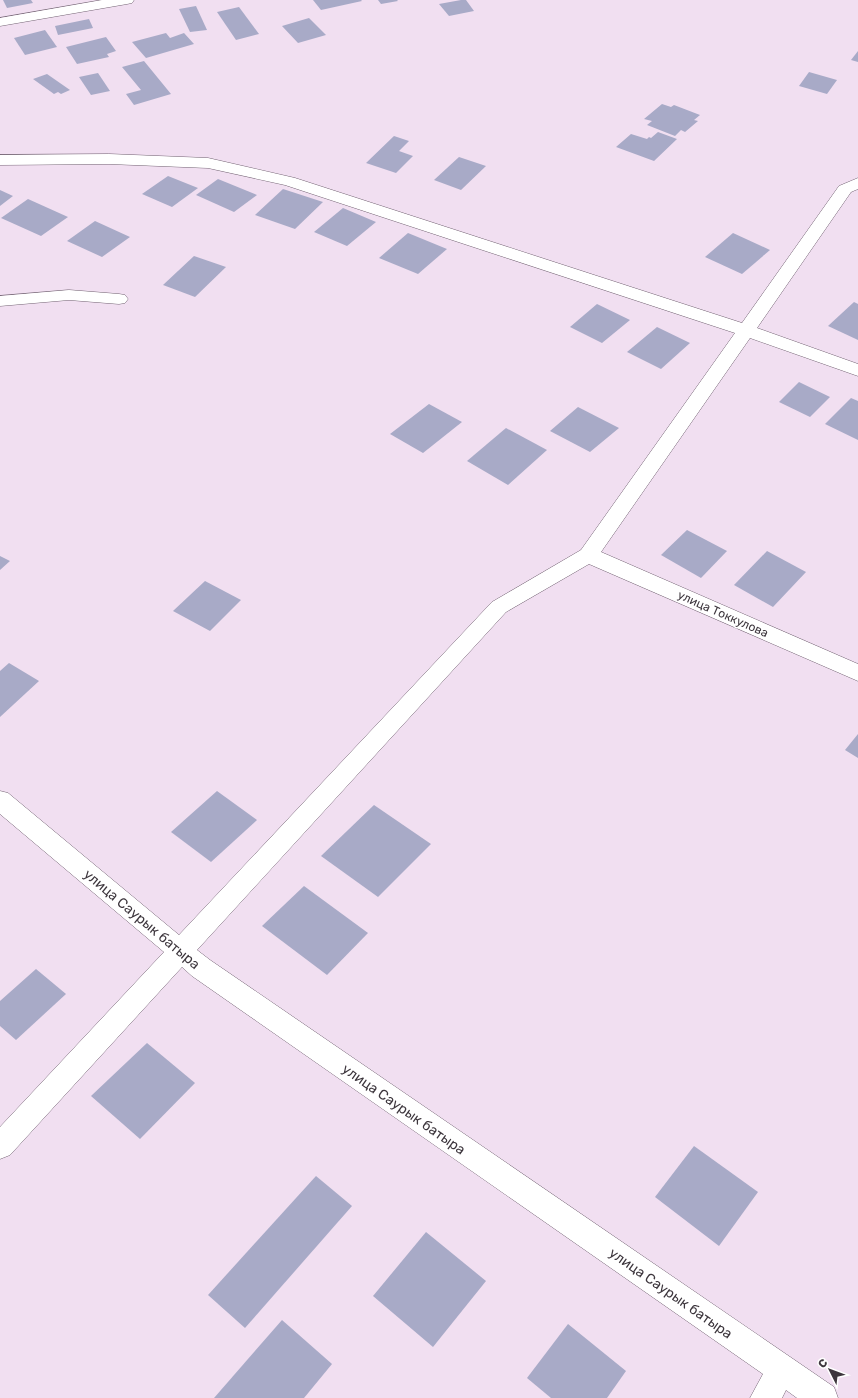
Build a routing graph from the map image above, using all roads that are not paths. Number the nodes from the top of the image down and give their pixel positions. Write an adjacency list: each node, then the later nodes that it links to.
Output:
1 (128, 0): 2 (street)
2 (0, 22)
3 (0, 160): 7 (street)
4 (858, 183): 7 (street)
5 (119, 299): 6 (street)
6 (0, 301)
7 (744, 330): 8 (street); 9 (street)
8 (858, 370)
9 (588, 555): 10 (street, улица Токкулова); 12 (street)
10 (858, 673)
11 (0, 800): 12 (street, улица Саурык батыра)
12 (181, 951): 13 (street); 14 (street, улица Саурык батыра)
13 (0, 1146)
14 (782, 1370): 15 (street); 16 (street, улица Саурык батыра)
15 (765, 1398)
16 (823, 1398)

